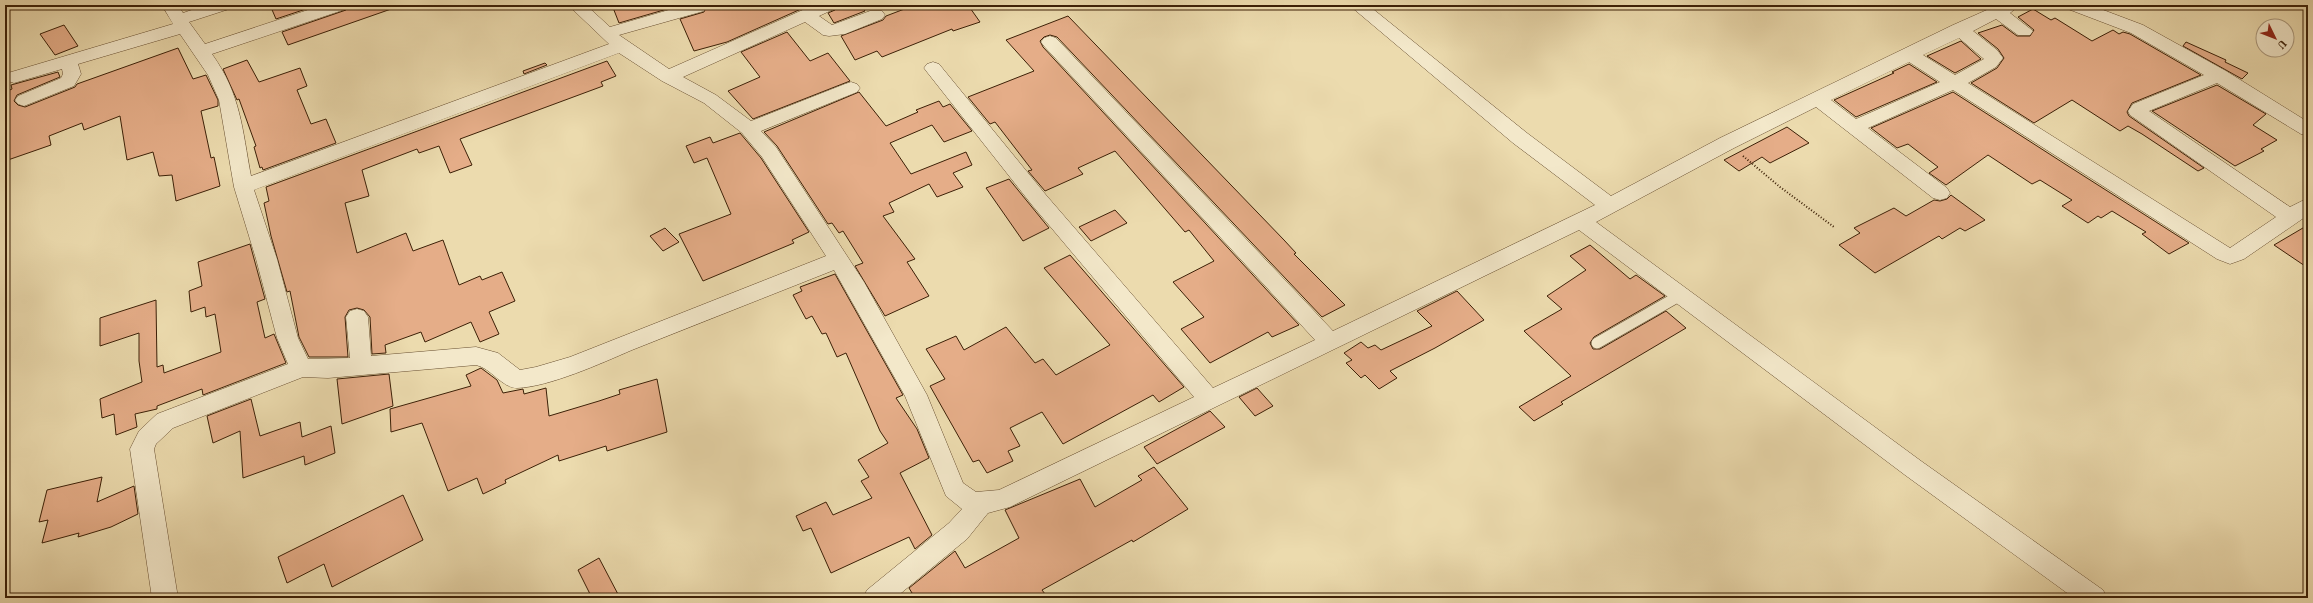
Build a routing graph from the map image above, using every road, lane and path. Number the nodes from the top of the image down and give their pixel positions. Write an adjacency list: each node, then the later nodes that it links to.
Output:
1 (223, 5): 11 (street)
2 (340, 5): 16 (street)
3 (576, 5): 14 (street)
4 (828, 5): 9 (street)
5 (1357, 5): 34 (street)
6 (2074, 5): 20 (street)
7 (698, 7): 14 (street)
8 (2004, 8): 12 (street); 13 (street)
9 (806, 15): 10 (street); 22 (street)
10 (876, 15)
11 (177, 18): 16 (street); 18 (street)
12 (1959, 29): 17 (street); 23 (street)
13 (2024, 31)
14 (614, 40): 22 (street); 31 (street)
15 (1050, 42): 41 (street)
16 (202, 52): 31 (street)
17 (1909, 54): 23 (street); 25 (street)
18 (68, 61): 21 (street); 26 (street)
19 (933, 68): 45 (street)
20 (2220, 76): 29 (street); 35 (street)
21 (14, 77)
22 (668, 77): 28 (street)
23 (1954, 83): 27 (street); 35 (street)
24 (851, 88): 28 (street)
25 (1818, 99): 27 (street); 30 (street)
26 (24, 100)
27 (1854, 127): 32 (street)
28 (748, 129): 38 (street)
29 (2308, 130)
30 (1727, 143): 34 (street); 37 (path)
31 (244, 186): 44 (street)
32 (1940, 193)
33 (2308, 205): 35 (street)
34 (1610, 206): 36 (street)
35 (2291, 218)
36 (1581, 221): 39 (street); 41 (street)
37 (1834, 227)
38 (840, 260): 43 (street); 46 (street)
39 (1679, 296): 42 (lane); 49 (street)
40 (357, 317): 43 (street)
41 (1329, 341): 45 (street)
42 (1597, 343)
43 (361, 365): 44 (street)
44 (302, 368): 47 (street)
45 (1209, 399): 46 (street)
46 (981, 504): 48 (street)
47 (165, 598)
48 (876, 598)
49 (2094, 598)

